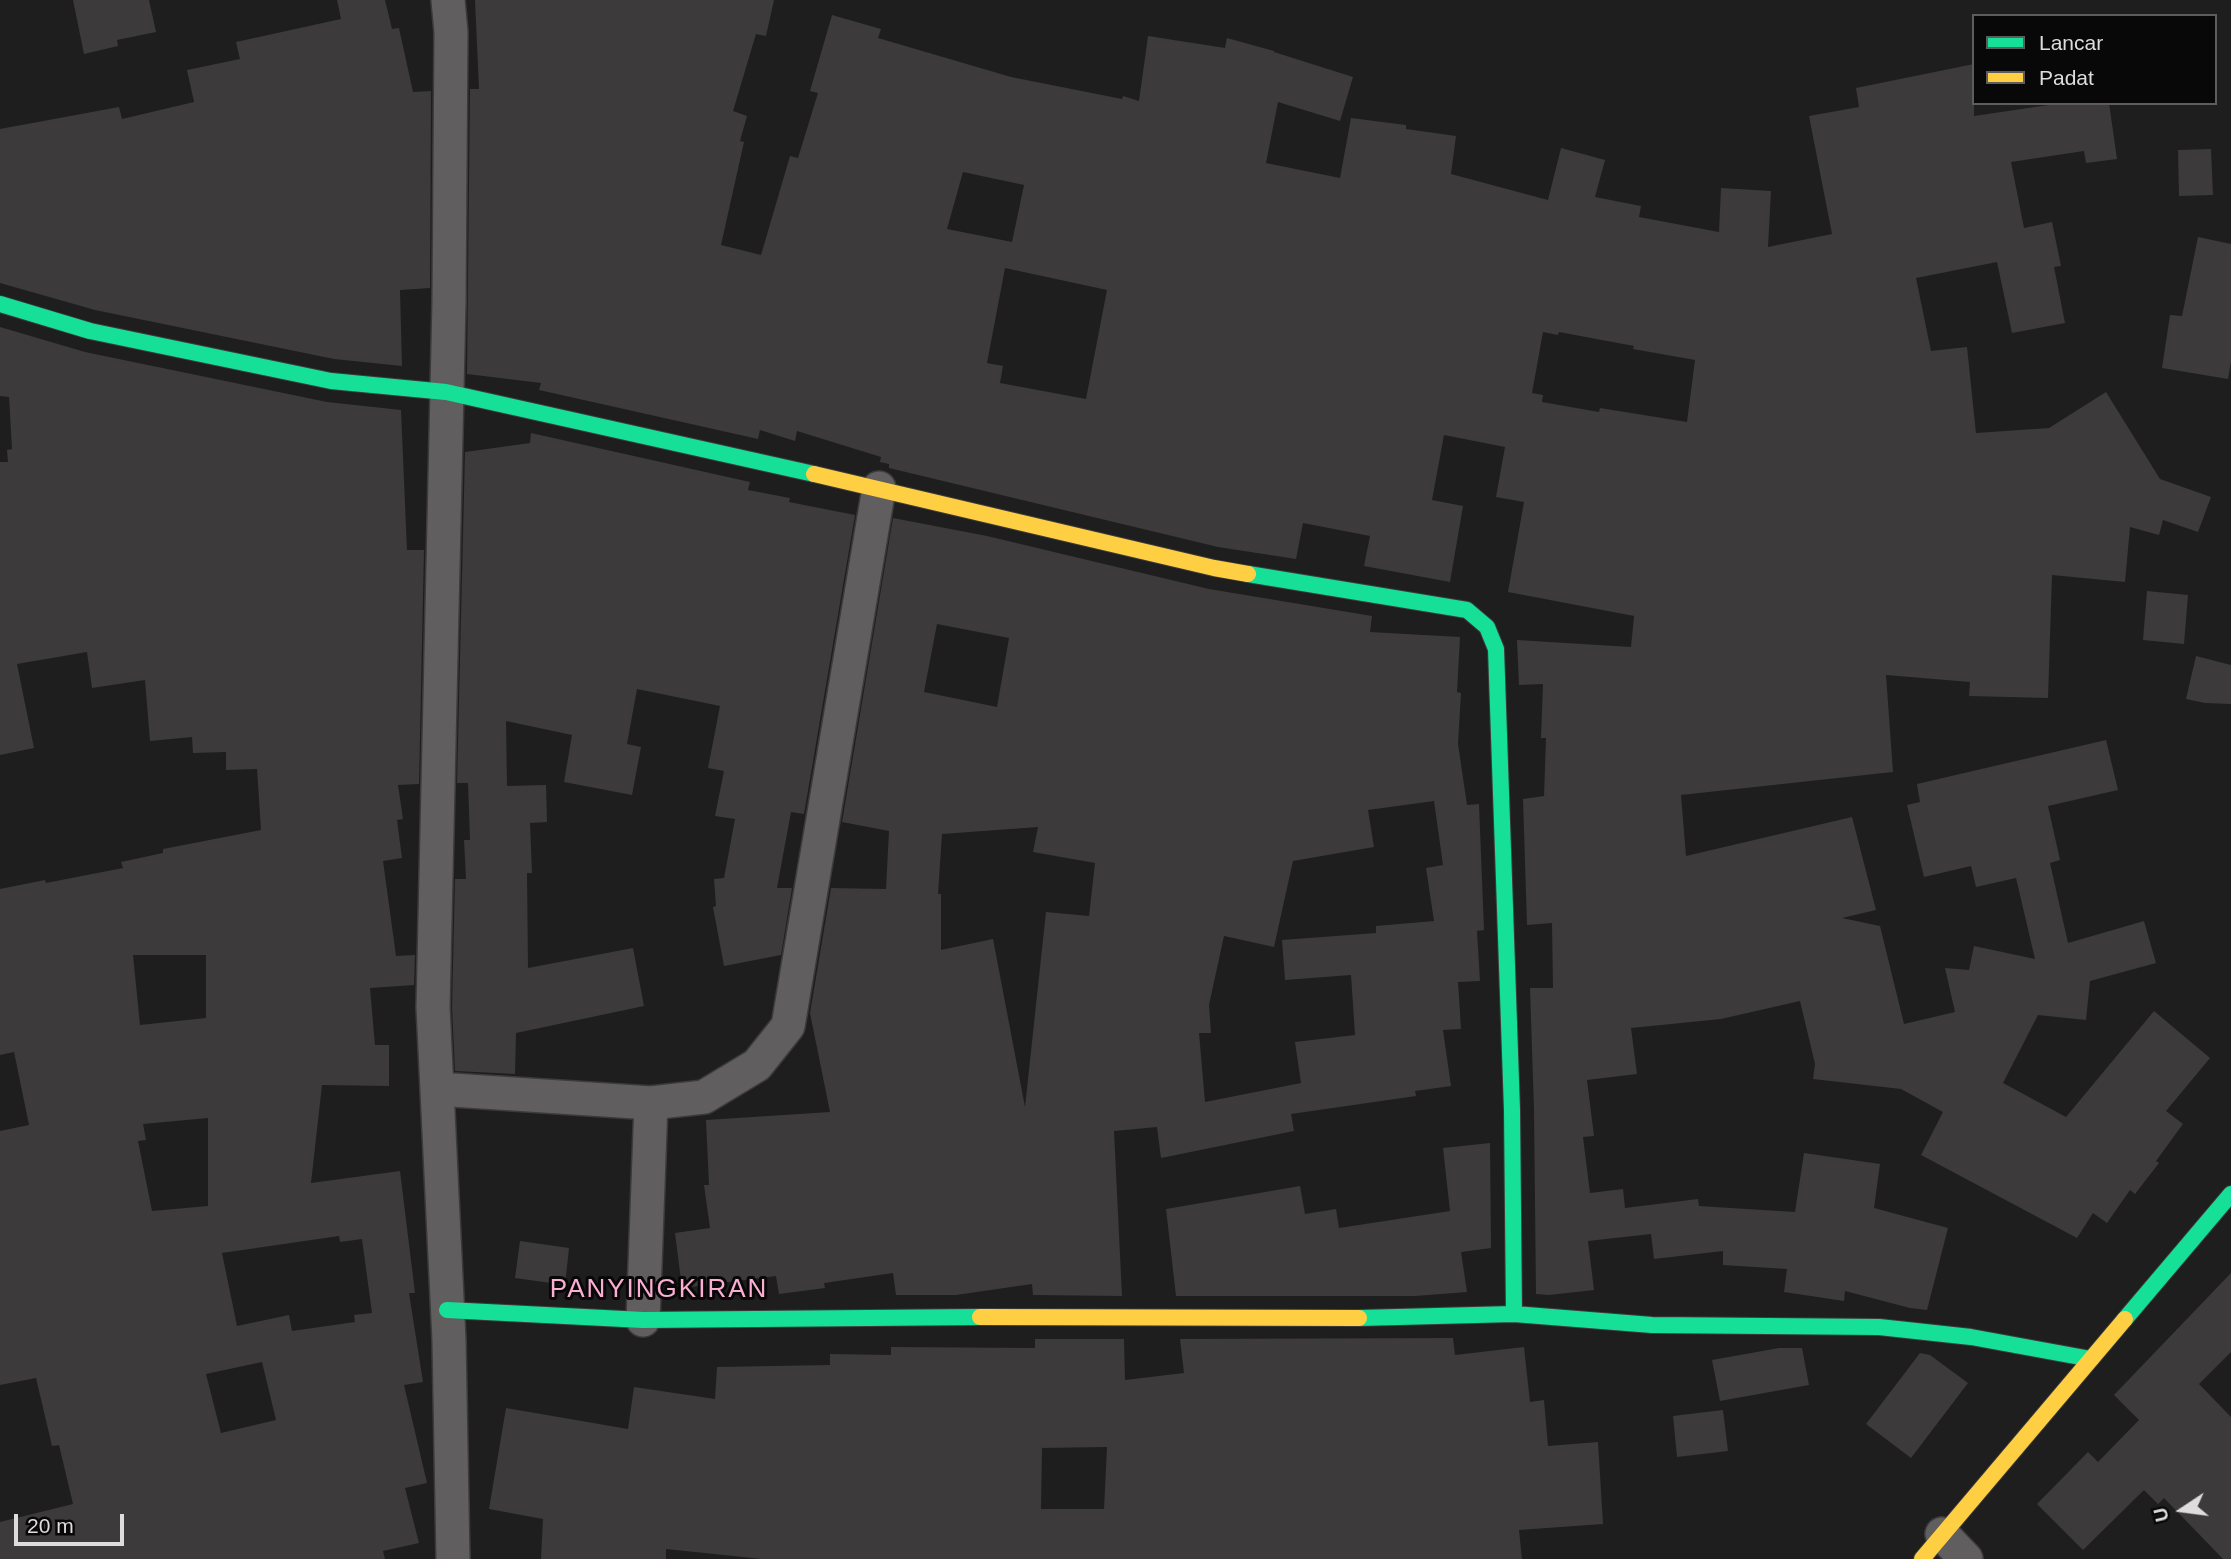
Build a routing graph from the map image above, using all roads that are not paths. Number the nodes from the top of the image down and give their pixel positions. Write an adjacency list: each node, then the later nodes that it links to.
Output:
1 (448, 0): 3 (street)
2 (0, 304): 3 (street)
3 (446, 392): 4 (street); 5 (street)
4 (879, 488): 6 (street); 9 (street)
5 (437, 1089): 6 (street); 8 (street)
6 (651, 1103): 10 (street)
7 (2231, 1194): 11 (street)
8 (447, 1310): 10 (street); 13 (street)
9 (1514, 1314): 10 (street); 11 (street)
10 (643, 1320)
11 (2091, 1359): 12 (street)
12 (1932, 1547): 14 (street)
13 (453, 1559)
14 (1966, 1559)

